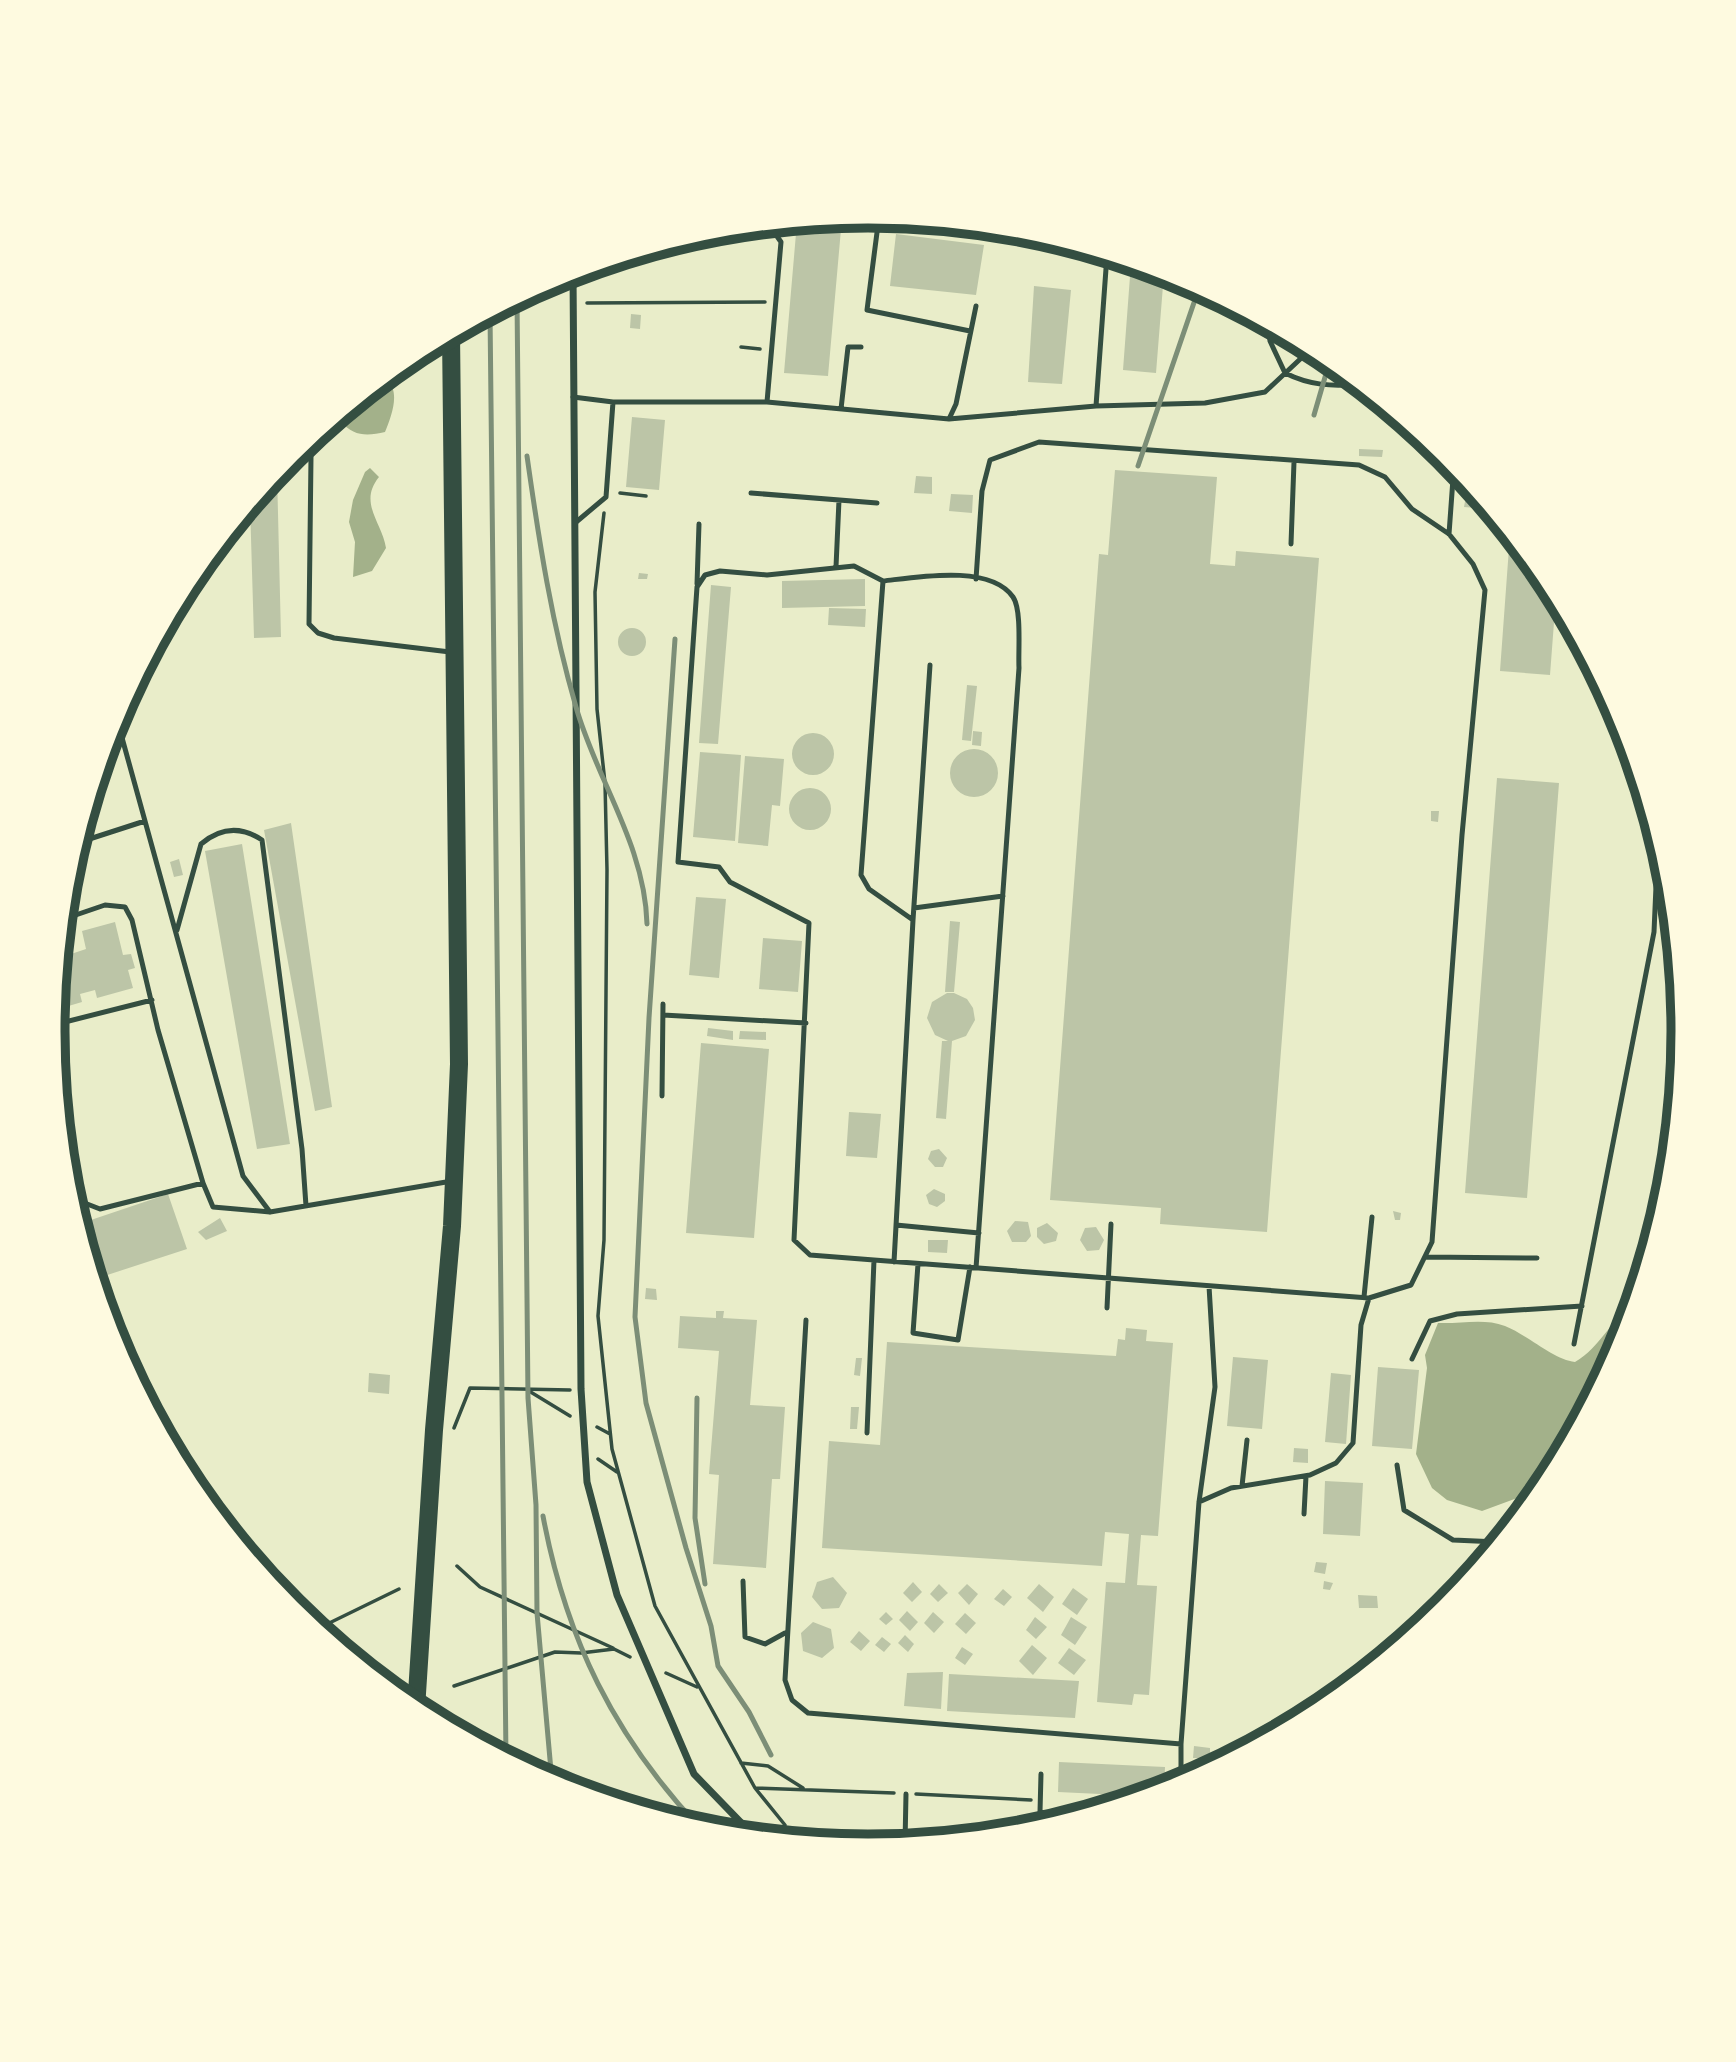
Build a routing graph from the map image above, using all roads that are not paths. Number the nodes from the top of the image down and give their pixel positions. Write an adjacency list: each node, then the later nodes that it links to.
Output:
1 (877, 228): 6 (lane)
2 (776, 234): 15 (lane)
3 (1106, 264): 16 (lane)
4 (573, 284): 13 (street)
5 (976, 306): 6 (lane)
6 (970, 331): 18 (lane)
7 (1270, 335): 11 (lane)
8 (452, 344): 33 (main road)
9 (861, 347): 17 (lane)
10 (1303, 356): 11 (lane)
11 (1285, 373): 12 (lane); 16 (lane)
12 (1346, 386)
13 (573, 397): 14 (lane); 25 (street)
14 (613, 402): 15 (lane); 25 (lane)
15 (767, 402): 17 (lane)
16 (1096, 406): 18 (lane)
17 (841, 409): 18 (lane)
18 (949, 419)
19 (311, 457): 33 (lane)
20 (1294, 461): 27 (lane); 28 (lane); 30 (lane)
21 (1453, 481): 27 (lane)
22 (751, 493): 23 (lane)
23 (839, 500): 24 (lane); 29 (lane)
24 (877, 503)
25 (575, 523): 89 (street)
26 (699, 524): 32 (lane)
27 (1449, 534): 59 (lane)
28 (1290, 544)
29 (836, 567): 31 (lane); 32 (lane)
30 (975, 579): 31 (lane); 39 (lane)
31 (883, 581): 42 (lane)
32 (697, 587): 48 (lane)
33 (457, 652): 50 (main road)
34 (930, 665): 40 (lane)
35 (121, 736): 36 (lane)
36 (145, 821): 37 (lane); 43 (lane)
37 (88, 839)
38 (1656, 877): 68 (lane)
39 (1003, 896): 40 (lane); 58 (lane)
40 (914, 908): 42 (lane)
41 (74, 916): 44 (lane)
42 (914, 920): 57 (lane)
43 (177, 930): 53 (lane); 54 (lane)
44 (152, 1000): 47 (lane); 51 (lane)
45 (663, 1004): 46 (lane)
46 (663, 1015): 48 (lane); 49 (lane)
47 (65, 1022)
48 (806, 1023): 61 (lane)
49 (662, 1096)
50 (455, 1180): 53 (lane); 83 (main road)
51 (203, 1183): 52 (lane); 54 (lane)
52 (83, 1203)
53 (306, 1206): 54 (lane)
54 (270, 1212)
55 (1372, 1217): 67 (lane)
56 (1111, 1224): 65 (lane)
57 (896, 1225): 58 (lane); 62 (lane)
58 (979, 1233): 64 (lane)
59 (1425, 1257): 60 (lane); 67 (lane)
60 (1537, 1258)
61 (874, 1260): 62 (lane); 73 (lane)
62 (894, 1262): 63 (lane)
63 (918, 1264): 64 (lane); 64 (lane)
64 (973, 1268): 65 (lane)
65 (1107, 1278): 66 (lane); 69 (lane)
66 (1209, 1286): 67 (lane); 78 (lane)
67 (1366, 1298): 76 (lane)
68 (1582, 1306): 71 (lane); 72 (lane)
69 (1107, 1308)
70 (806, 1320): 84 (lane)
71 (1574, 1344)
72 (1412, 1359)
73 (867, 1433)
74 (1247, 1440): 77 (lane)
75 (1397, 1465): 80 (lane)
76 (1306, 1476): 77 (lane); 79 (lane)
77 (1242, 1486): 78 (lane)
78 (1199, 1502): 84 (lane)
79 (1304, 1514)
80 (1488, 1542)
81 (743, 1581): 82 (lane)
82 (785, 1633)
83 (417, 1695)
84 (1181, 1744): 85 (lane)
85 (1181, 1770)
86 (1041, 1774): 88 (lane)
87 (906, 1794): 90 (lane)
88 (1050, 1813)
89 (742, 1824)
90 (905, 1833)

